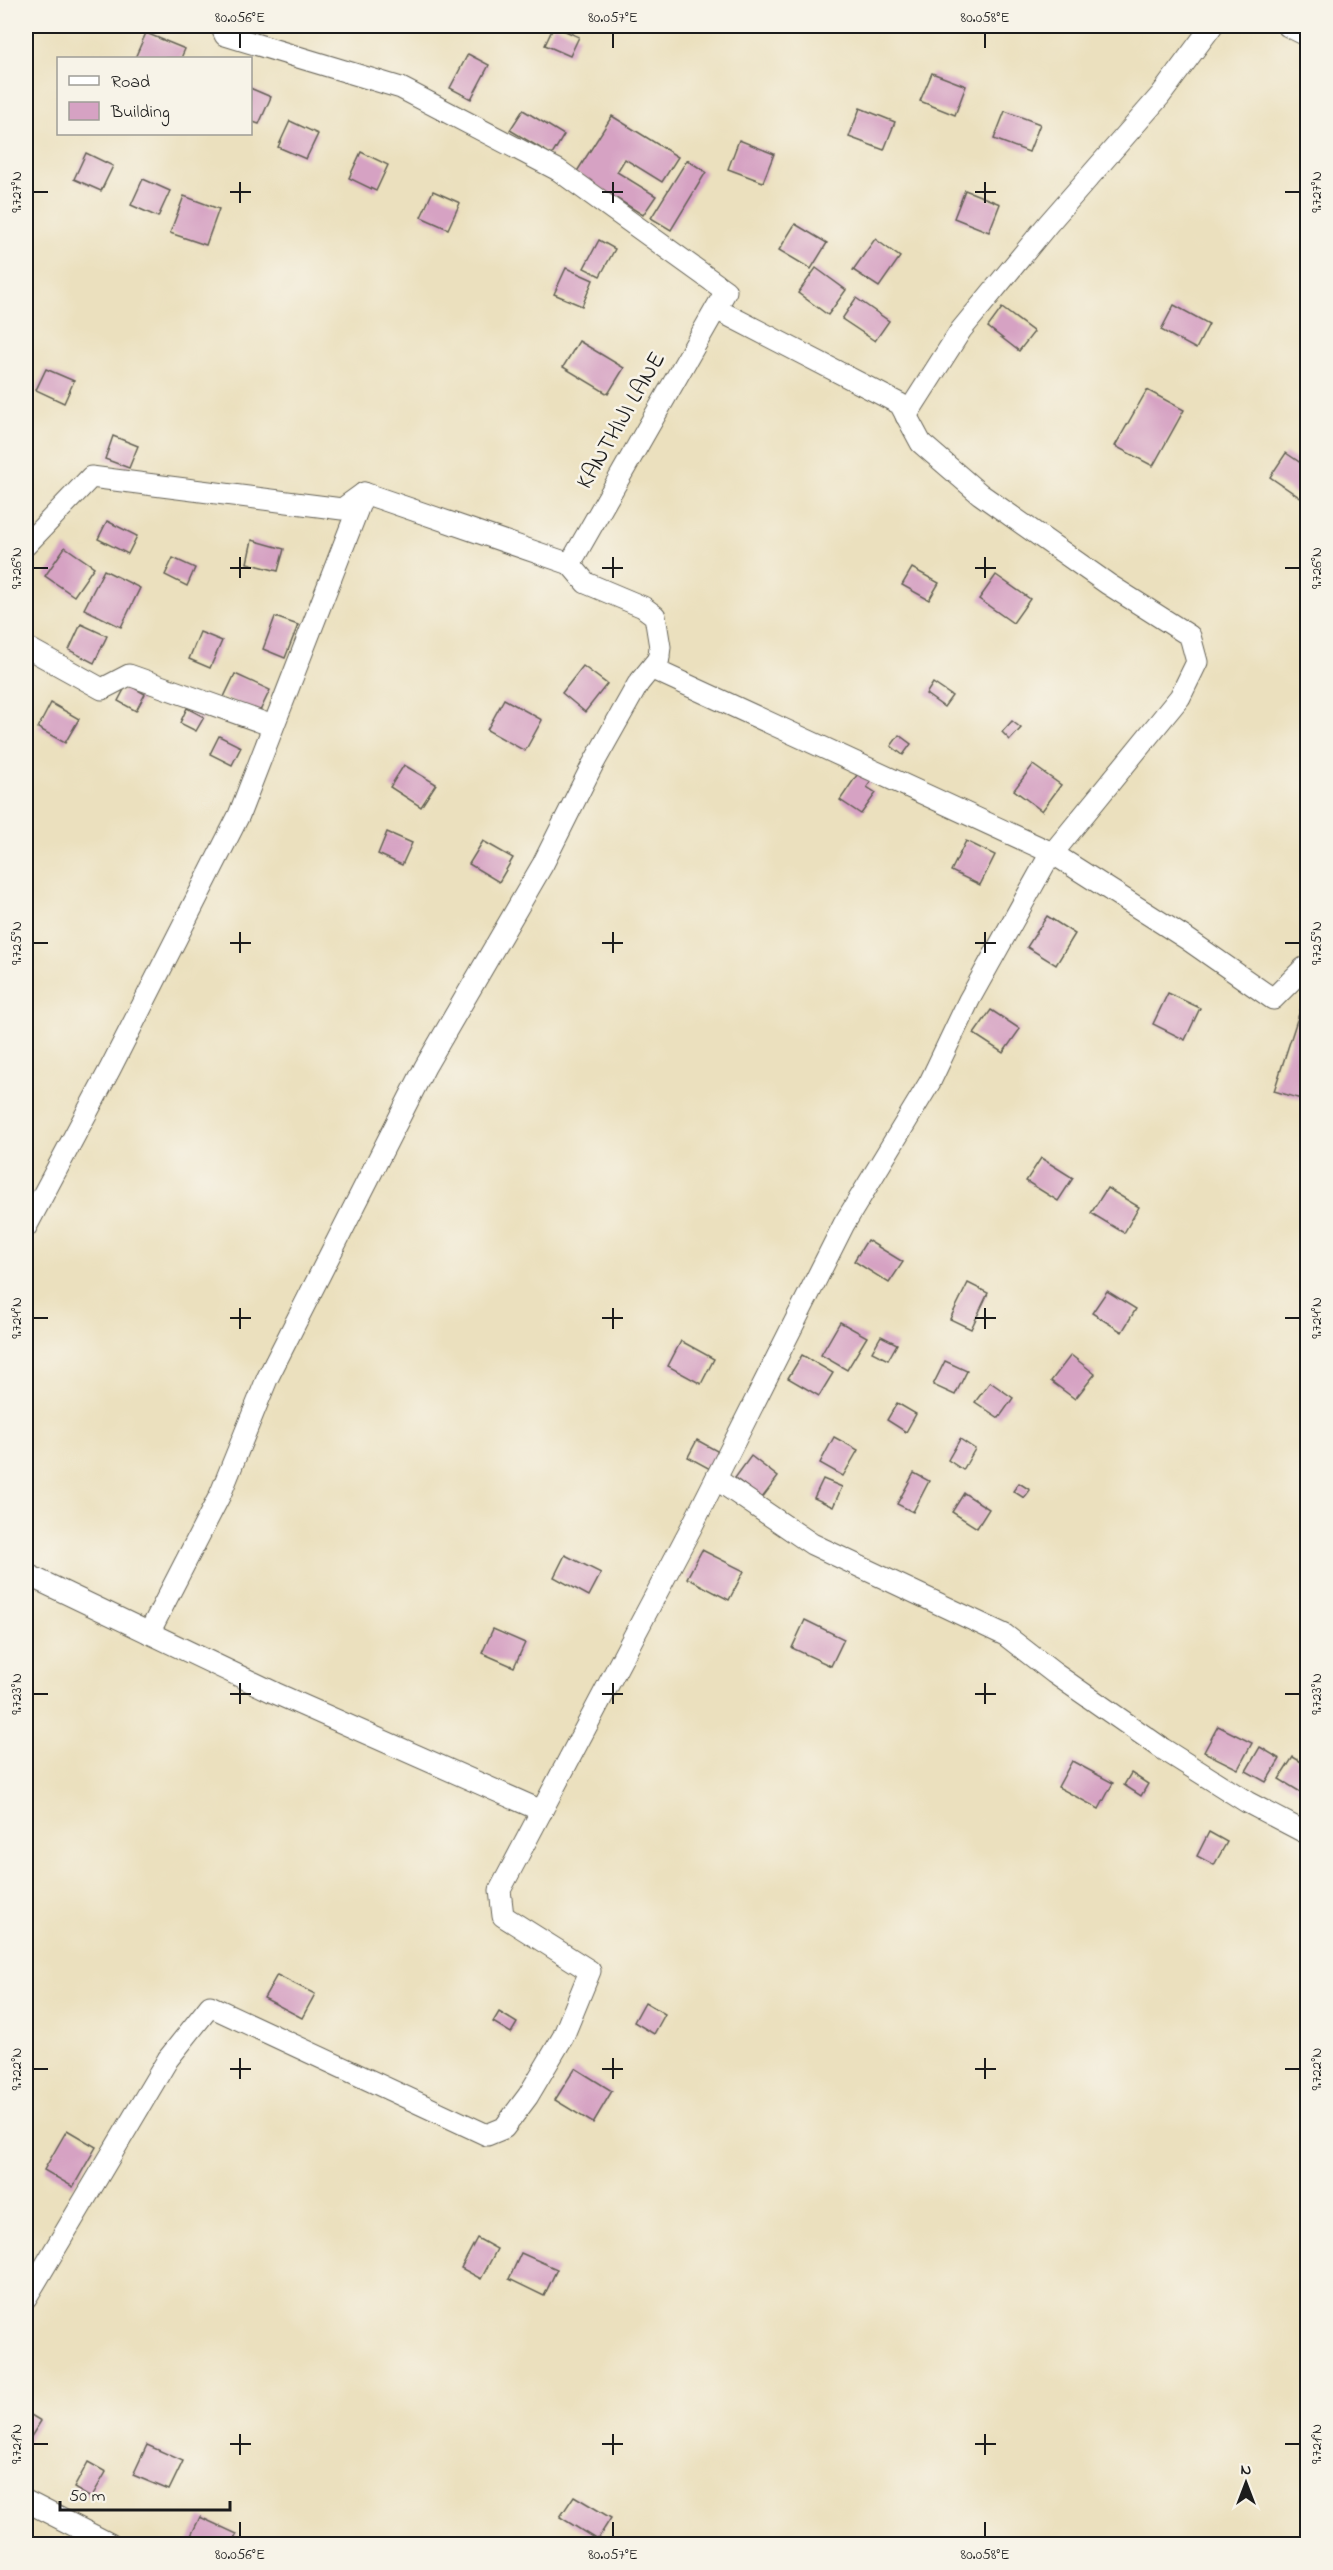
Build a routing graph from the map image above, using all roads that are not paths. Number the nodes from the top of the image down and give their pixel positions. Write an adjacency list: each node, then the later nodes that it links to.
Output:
1 (221, 26): 5 (street, KANTHIJI LANE)
2 (1212, 26): 6 (street)
3 (1288, 26): 4 (street)
4 (1308, 36)
5 (716, 309): 6 (street); 9 (street, KANTHIJI LANE)
6 (906, 416): 13 (street)
7 (364, 493): 8 (street); 9 (street); 12 (street)
8 (26, 545)
9 (570, 564): 11 (street)
10 (26, 646): 12 (street)
11 (659, 658): 13 (street); 18 (street)
12 (273, 726): 15 (street)
13 (1052, 853): 14 (street); 16 (street)
14 (1308, 969)
15 (26, 1227)
16 (716, 1479): 19 (street); 20 (street)
17 (26, 1574): 18 (street)
18 (149, 1633): 19 (street)
19 (542, 1811): 21 (street)
20 (1308, 1834)
21 (26, 2298)
22 (26, 2501): 23 (street)
23 (110, 2544)

